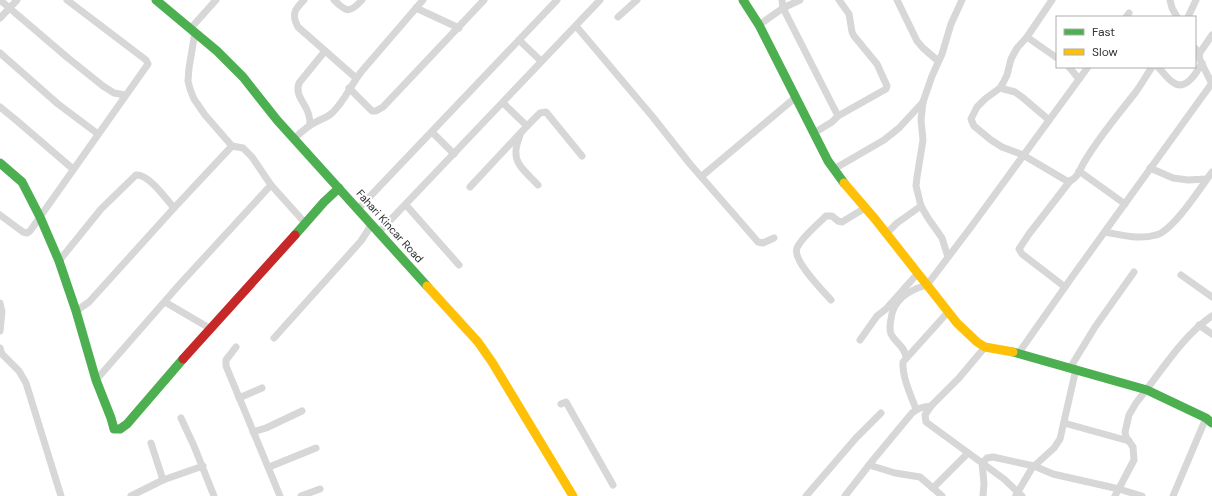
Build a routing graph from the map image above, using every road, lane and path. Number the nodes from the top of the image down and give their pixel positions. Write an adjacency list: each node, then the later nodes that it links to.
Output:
1 (0, 0): 23 (street)
2 (17, 0): 23 (street)
3 (67, 0): 53 (street)
4 (156, 0): 33 (street, Fahari Kincar Road)
5 (216, 0): 33 (street)
6 (304, 0): 37 (street)
7 (334, 0): 8 (street)
8 (362, 0)
9 (423, 0): 24 (street)
10 (484, 0): 32 (street)
11 (557, 0): 36 (street)
12 (600, 0): 31 (street)
13 (637, 0): 28 (street)
14 (743, 0): 30 (street)
15 (782, 0): 25 (street)
16 (800, 0): 25 (street)
17 (839, 0): 58 (street)
18 (897, 0): 42 (street)
19 (962, 0): 42 (street)
20 (1052, 0): 35 (street)
21 (1170, 0): 26 (street)
22 (1196, 0): 27 (street)
23 (10, 8): 29 (street); 53 (street)
24 (416, 8): 32 (street); 48 (street)
25 (783, 8): 30 (street); 58 (street)
26 (1176, 16)
27 (1188, 16)
28 (618, 17)
29 (0, 18)
30 (759, 25): 54 (street)
31 (576, 26): 41 (street); 77 (street)
32 (459, 28): 51 (street)
33 (193, 31): 66 (street, Fahari Kincar Road); 67 (street)
34 (1212, 35): 38 (street)
35 (1027, 38): 40 (street); 52 (street)
36 (519, 40): 41 (street); 62 (street)
37 (325, 51): 48 (street); 60 (street)
38 (1197, 51): 43 (street)
39 (0, 53): 64 (street)
40 (1056, 57)
41 (541, 61): 56 (street)
42 (938, 61): 55 (street)
43 (1202, 63): 47 (street); 50 (street)
44 (1070, 68): 49 (street)
45 (1087, 68): 49 (street)
46 (1151, 68): 75 (street)
47 (1159, 68)
48 (356, 78): 51 (street)
49 (1079, 79): 59 (street)
50 (1212, 84): 72 (street)
51 (349, 88): 60 (street)
52 (1000, 88): 59 (street); 69 (street)
53 (125, 95): 64 (street)
54 (796, 98): 63 (street); 77 (street)
55 (923, 102): 74 (street); 86 (street)
56 (503, 103): 61 (street); 68 (street)
57 (0, 107): 73 (street)
58 (838, 116): 63 (street)
59 (1049, 120): 69 (street)
60 (310, 125): 66 (street)
61 (527, 126): 65 (street); 70 (street)
62 (432, 132): 68 (street); 89 (street)
63 (814, 133): 74 (street)
64 (98, 134): 73 (street)
65 (520, 135): 81 (street); 82 (street)
66 (294, 139): 83 (street, Fahari Kincar Road)
67 (232, 146): 80 (street); 87 (street)
68 (454, 154): 85 (street)
69 (1023, 155): 79 (street); 98 (street)
70 (582, 156)
71 (0, 163): 91 (street)
72 (1150, 168): 78 (street); 84 (street)
73 (73, 169): 91 (street)
74 (834, 169): 88 (street)
75 (1079, 171): 79 (street); 84 (street)
76 (1212, 172): 78 (street)
77 (702, 176): 97 (street)
78 (1206, 179): 95 (street)
79 (1070, 181): 105 (street)
80 (271, 185): 92 (street); 108 (street)
81 (538, 185)
82 (470, 187)
83 (339, 188): 89 (street, Fahari Kincar Road); 92 (street)
84 (1124, 204): 95 (street)
85 (406, 205): 94 (street); 100 (street)
86 (921, 206): 96 (street); 98 (street)
87 (174, 208): 99 (street); 110 (street)
88 (865, 208): 96 (street); 107 (street)
89 (358, 209): 93 (street, Fahari Kincar Road)
90 (0, 215): 91 (street)
91 (40, 217): 99 (street)
92 (306, 224): 114 (street)
93 (372, 224): 94 (street, Fahari Kincar Road); 117 (street)
94 (379, 232): 158 (street, Fahari Kincar Road)
95 (1104, 232): 105 (street)
96 (886, 234): 102 (street)
97 (774, 238)
98 (948, 256): 104 (street)
99 (59, 261): 110 (street)
100 (459, 265)
101 (1134, 272): 124 (street)
102 (918, 273): 104 (street); 118 (street)
103 (1181, 275): 106 (street)
104 (927, 284): 111 (street); 123 (street)
105 (1065, 287): 122 (street)
106 (1212, 297)
107 (832, 300)
108 (165, 302): 114 (street); 125 (street)
109 (0, 303): 115 (street)
110 (76, 311): 125 (street)
111 (948, 312): 120 (street); 123 (street)
112 (1212, 316): 113 (street)
113 (1199, 325): 116 (street); 127 (street)
114 (211, 329): 125 (street)
115 (0, 331)
116 (1212, 334)
117 (274, 338)
118 (860, 340)
119 (236, 347): 128 (street)
120 (985, 347): 122 (street); 130 (street)
121 (0, 348): 153 (street)
122 (1018, 354): 124 (street)
123 (906, 357): 131 (street)
124 (1073, 369): 127 (street); 136 (street)
125 (96, 380)
126 (262, 388): 128 (street)
127 (1147, 390): 135 (street); 138 (street)
128 (239, 398): 137 (street)
129 (561, 404): 148 (street)
130 (931, 406): 131 (street); 141 (street)
131 (916, 409): 143 (street)
132 (302, 411): 137 (street)
133 (881, 413): 159 (street)
134 (181, 418): 144 (street)
135 (1209, 420): 165 (street)
136 (1064, 423): 138 (street); 145 (street)
137 (253, 432): 146 (street)
138 (1129, 441): 151 (street)
139 (151, 443): 147 (street)
140 (316, 448): 146 (street)
141 (968, 453): 142 (street); 149 (street)
142 (982, 463): 145 (street); 152 (street); 162 (street)
143 (869, 465): 149 (street); 160 (street)
144 (202, 466): 147 (street); 155 (street)
145 (1034, 466): 151 (street); 152 (street)
146 (269, 467): 156 (street)
147 (163, 480): 154 (street)
148 (613, 485)
149 (933, 488): 161 (street)
150 (320, 489): 157 (street)
151 (1119, 489): 163 (street); 164 (street)
152 (1018, 495)
153 (62, 496)
154 (131, 496)
155 (214, 496)
156 (280, 496)
157 (301, 496)
158 (573, 496)
159 (806, 496)
160 (846, 496)
161 (942, 496)
162 (983, 496)
163 (1116, 496)
164 (1142, 496)
165 (1173, 496)

